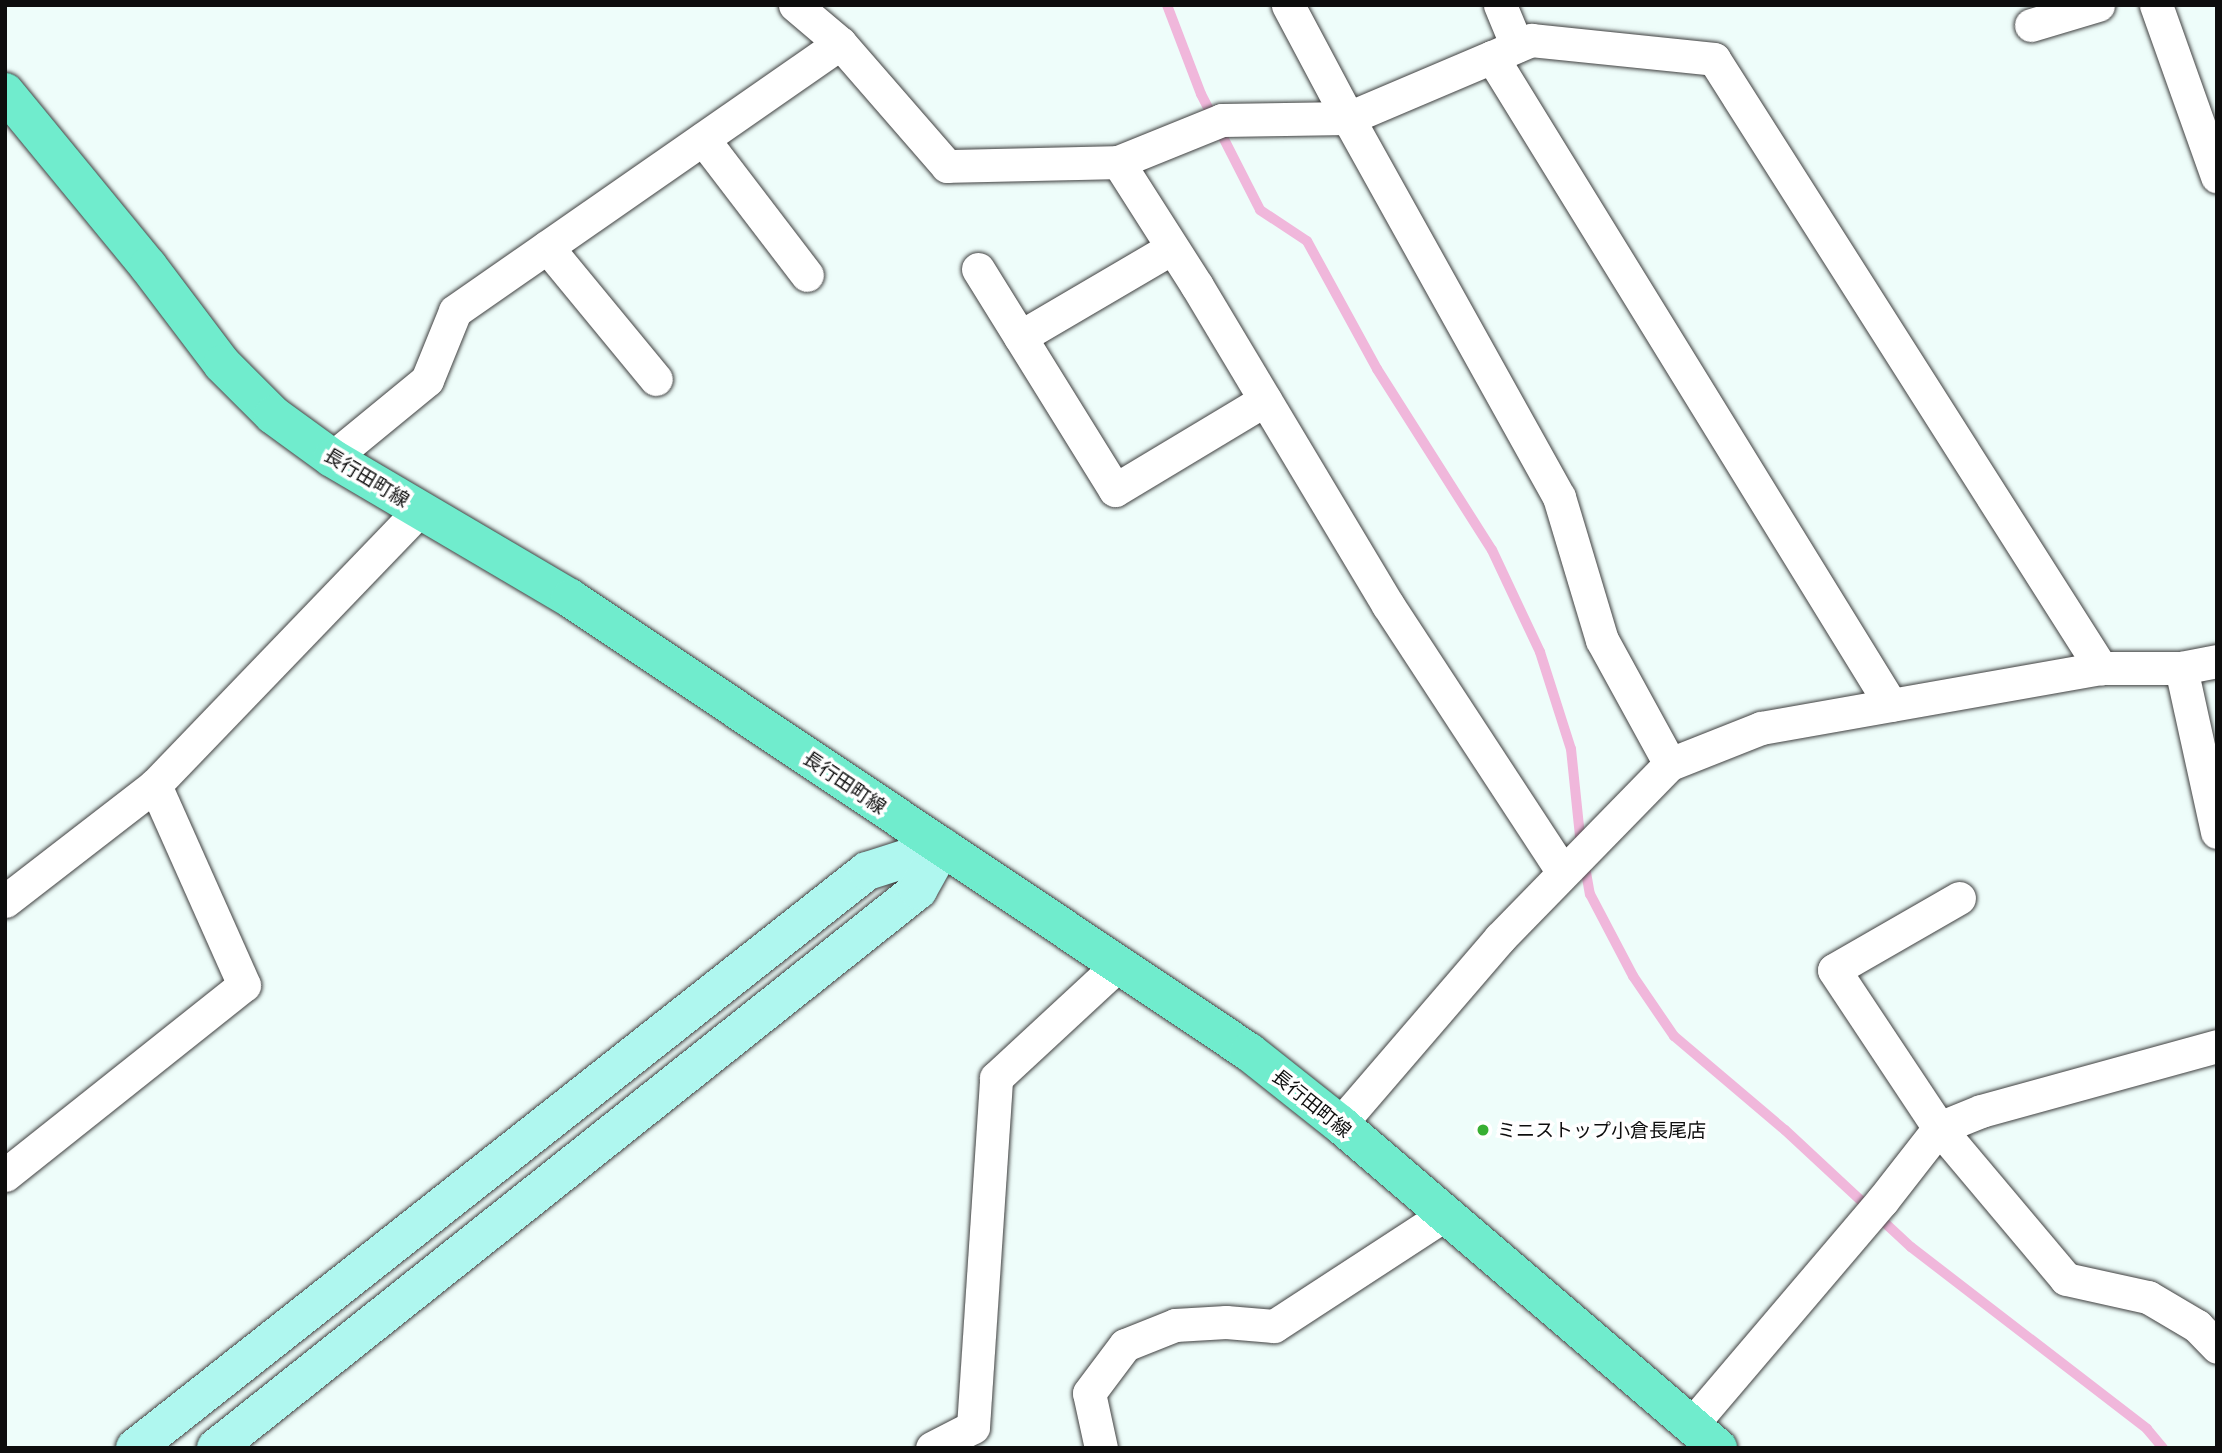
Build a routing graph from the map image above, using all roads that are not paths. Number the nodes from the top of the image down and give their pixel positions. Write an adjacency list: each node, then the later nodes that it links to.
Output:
1 (795, 5): 7 (street)
2 (1288, 5): 10 (street)
3 (1500, 5): 8 (street)
4 (2098, 5): 6 (street)
5 (2156, 5): 13 (street)
6 (2031, 25)
7 (840, 43): 11 (street); 12 (street)
8 (1504, 52): 10 (street); 24 (street); 26 (street)
9 (5, 92): 21 (main road, 長行田町線)
10 (1348, 118): 12 (street); 27 (street)
11 (703, 139): 14 (street); 17 (street)
12 (1118, 162): 15 (street)
13 (2217, 176)
14 (547, 247): 19 (street); 21 (street)
15 (1172, 247): 18 (street); 20 (street)
16 (978, 269): 18 (street)
17 (807, 275)
18 (1020, 337): 20 (street)
19 (656, 379)
20 (1265, 400): 31 (street)
21 (332, 458): 22 (main road, 長行田町線)
22 (421, 509): 28 (street); 30 (main road, 長行田町線)
23 (2217, 661): 25 (street)
24 (2101, 668): 25 (street); 26 (street)
25 (2180, 668): 29 (street)
26 (1891, 705): 27 (street)
27 (1670, 764): 31 (street)
28 (155, 785): 33 (street); 38 (street)
29 (2217, 832)
30 (942, 847): 34 (main road, 長行田町線); 42 (street); 43 (street)
31 (1563, 872): 36 (street)
32 (1959, 898): 37 (street)
33 (5, 901)
34 (1120, 963): 36 (main road, 長行田町線); 44 (street)
35 (2217, 1046): 37 (street)
36 (1340, 1124): 39 (main road, 長行田町線)
37 (1939, 1128): 40 (street); 41 (street)
38 (5, 1175)
39 (1446, 1214): 41 (main road, 長行田町線); 45 (street)
40 (2217, 1347)
41 (1706, 1436)
42 (135, 1448)
43 (216, 1448)
44 (932, 1448)
45 (1101, 1448)

